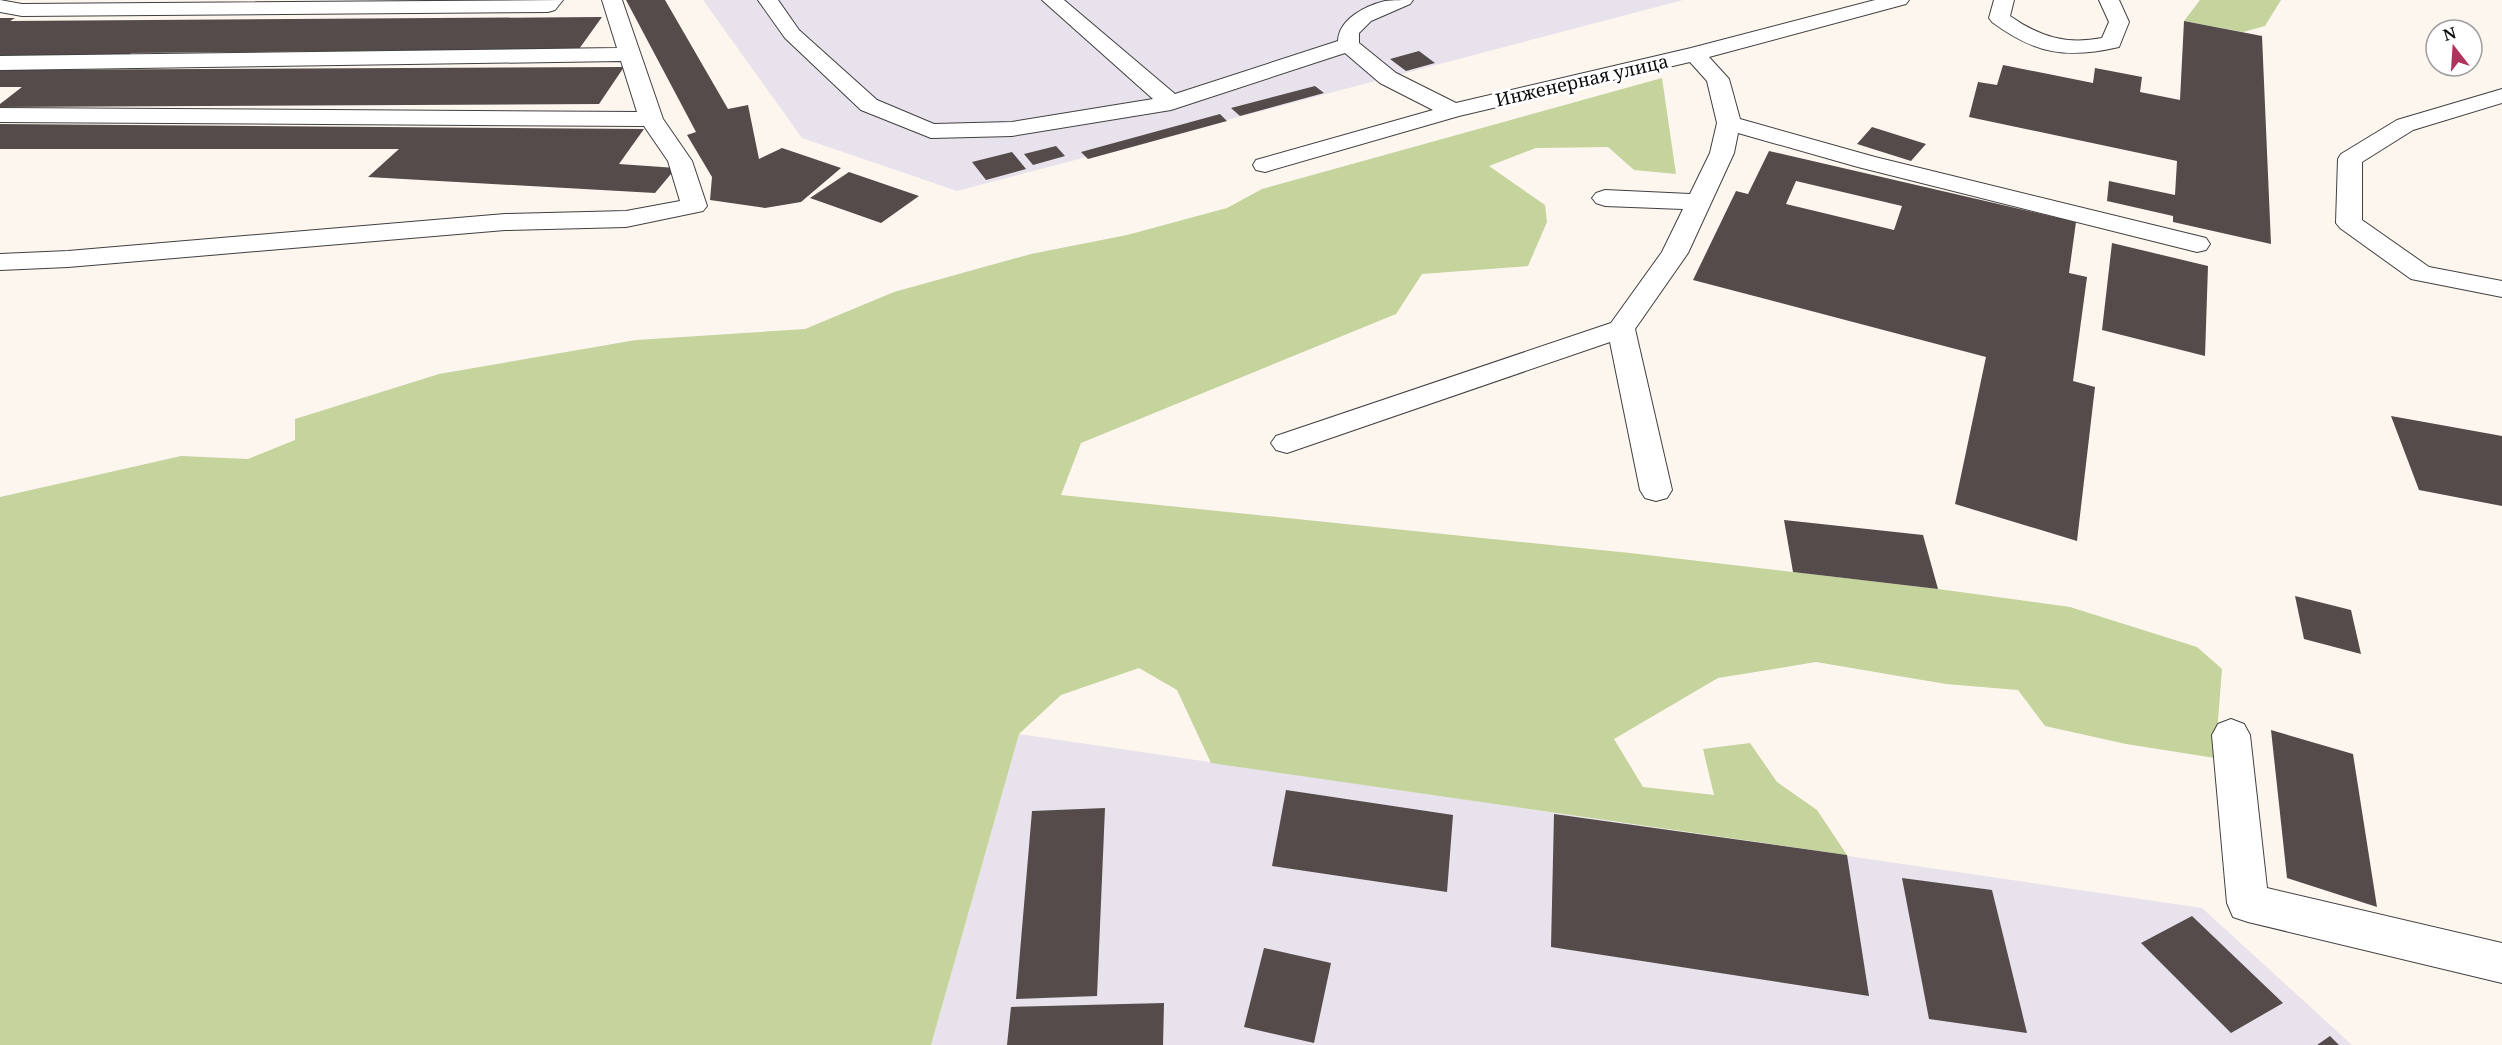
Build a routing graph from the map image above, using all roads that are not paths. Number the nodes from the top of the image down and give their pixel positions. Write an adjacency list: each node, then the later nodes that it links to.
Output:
1 (554, 0): 10 (street)
2 (612, 0): 15 (street)
3 (768, 0): 19 (street)
4 (1052, 0): 19 (street)
5 (1404, 0): 14 (street)
6 (1899, 0): 16 (street, Инженерная улица)
7 (2004, 0): 8 (street)
8 (2109, 0)
9 (341, 4): 10 (street); 12 (street)
10 (446, 4)
11 (119, 5): 12 (street); 13 (street)
12 (234, 5)
13 (0, 6)
14 (1348, 45): 19 (street); 20 (street)
15 (629, 54): 17 (street); 22 (street)
16 (1695, 54): 20 (street, Инженерная улица); 23 (street)
17 (0, 63)
18 (2502, 96): 29 (street)
19 (1171, 103)
20 (1453, 111): 24 (street, Инженерная улица)
21 (0, 114): 22 (street)
22 (651, 118): 28 (street)
23 (1730, 123): 26 (street); 27 (street)
24 (1265, 165)
25 (1605, 198): 26 (street)
26 (1698, 202): 30 (street)
27 (2197, 244)
28 (0, 262)
29 (2502, 289)
30 (1621, 329): 31 (street); 32 (street)
31 (1287, 443)
32 (1656, 490)
33 (2231, 735): 34 (street)
34 (2502, 963)

